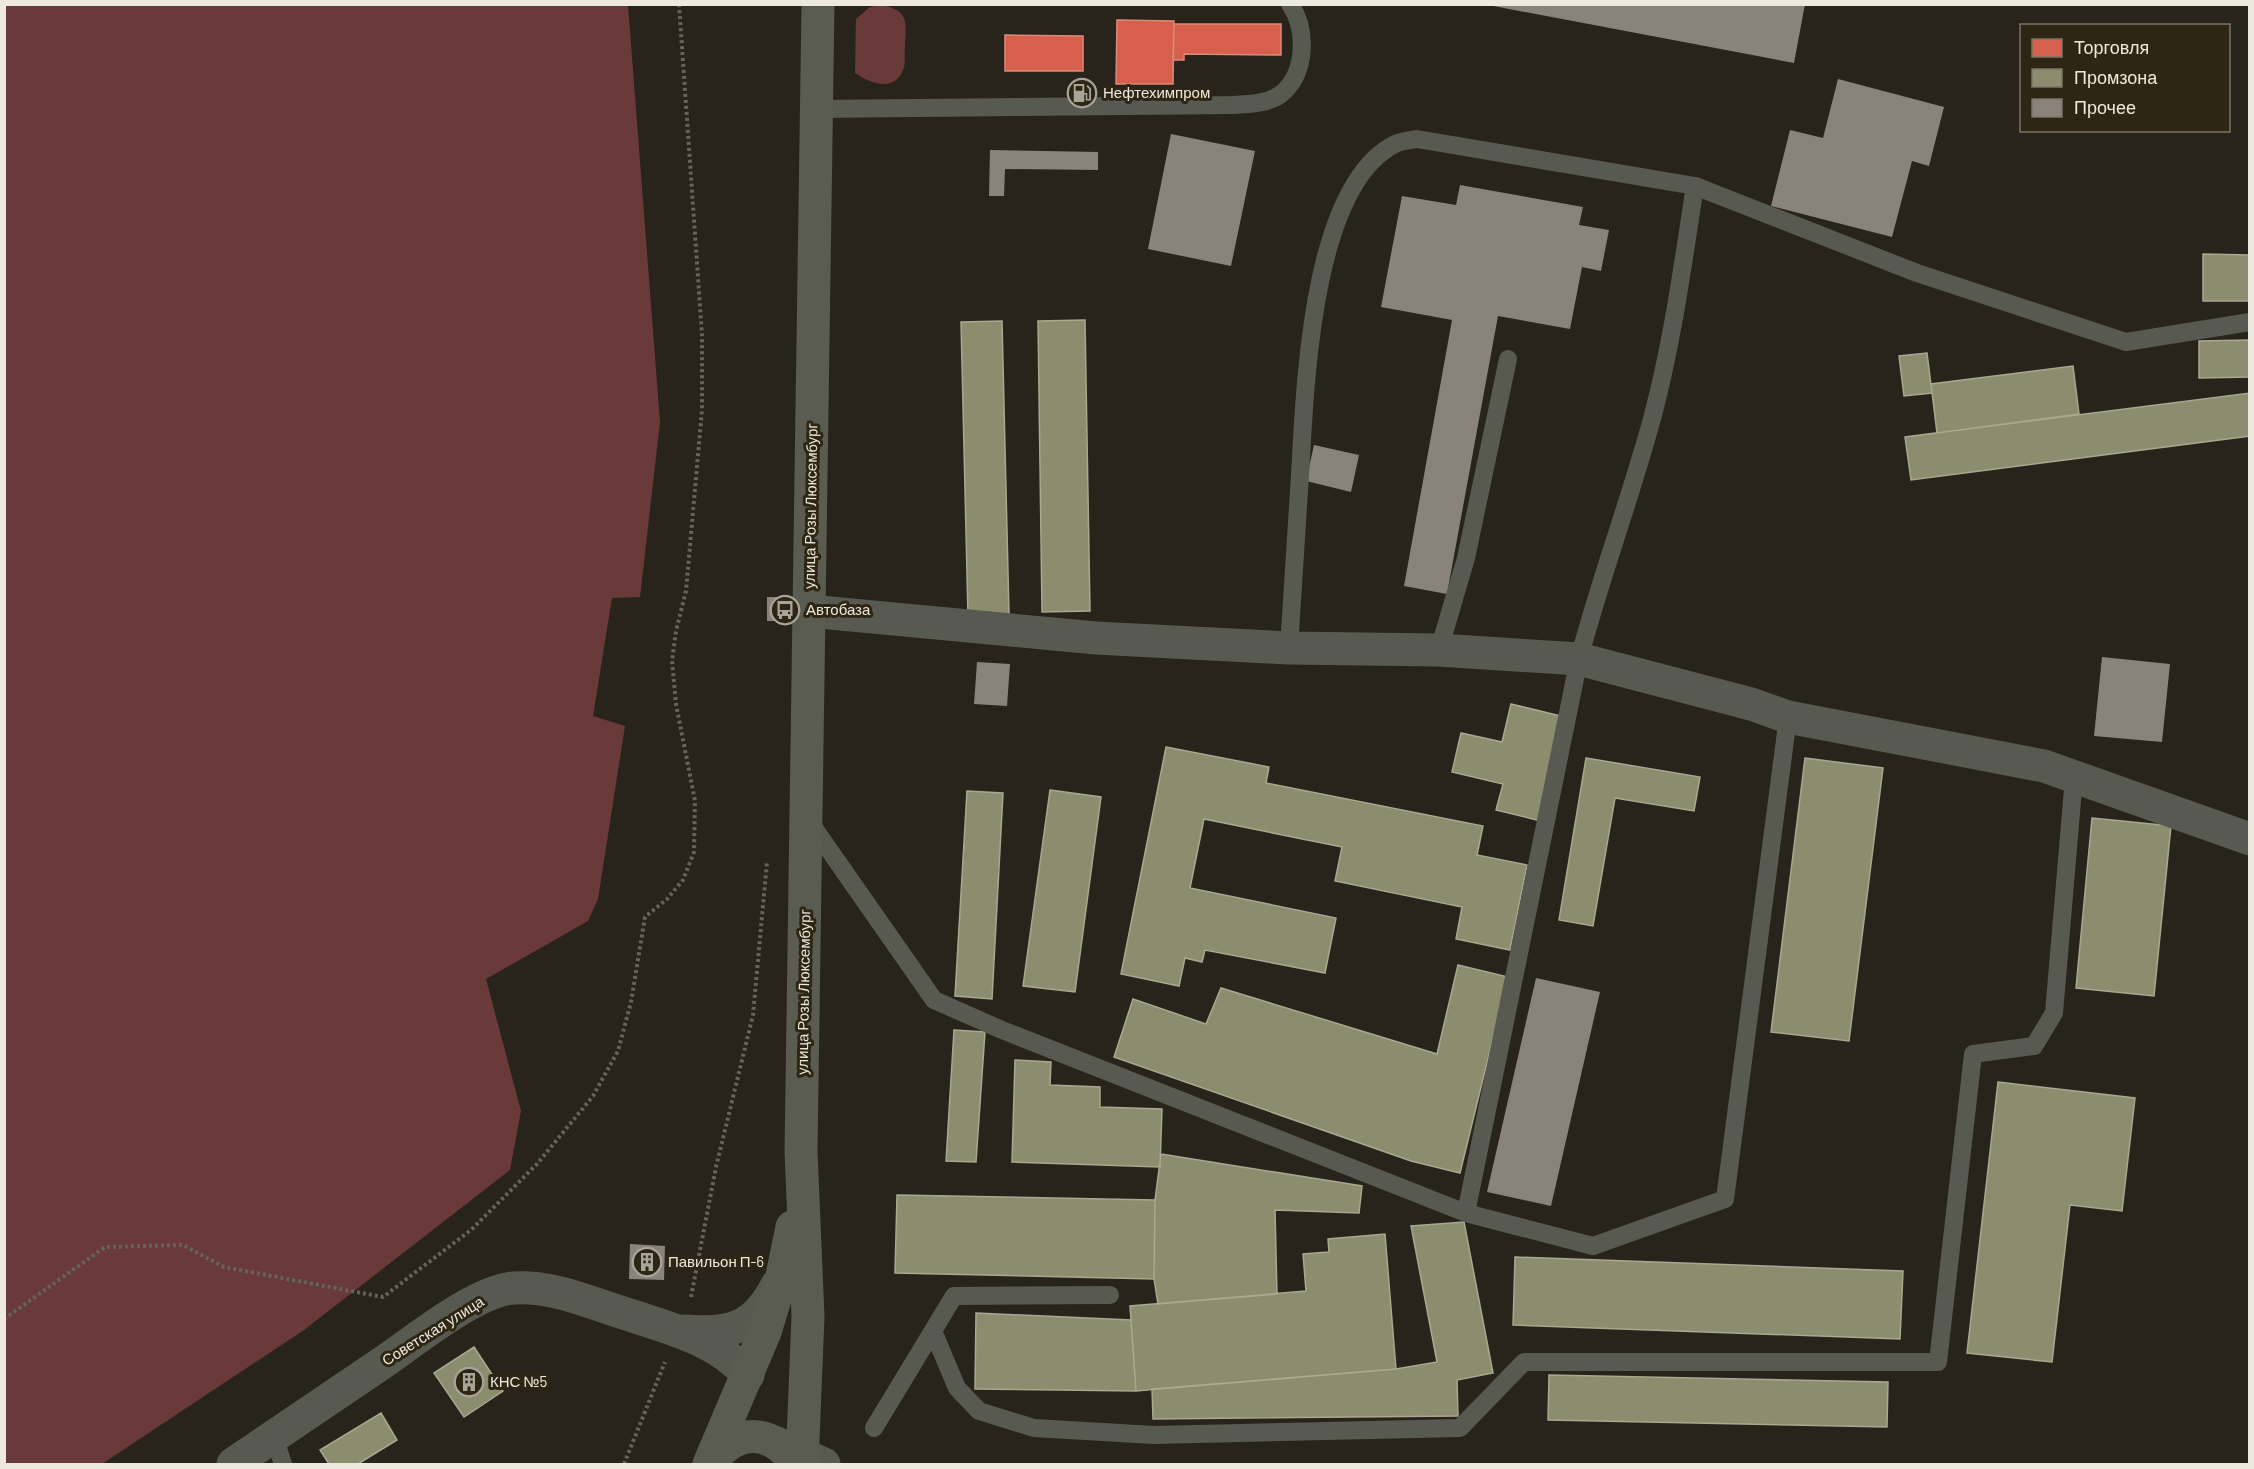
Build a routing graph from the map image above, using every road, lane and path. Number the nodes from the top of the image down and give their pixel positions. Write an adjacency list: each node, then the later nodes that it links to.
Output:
1 (679, 4): 21 (path)
2 (818, 4): 4 (street, улица Розы Люксембург)
3 (1290, 4): 4 (lane)
4 (816, 109): 8 (street, улица Розы Люксембург)
5 (1695, 186): 6 (lane); 9 (lane); 11 (lane)
6 (2250, 322)
7 (1508, 359): 10 (lane)
8 (809, 611): 9 (street); 14 (street, улица Розы Люксембург)
9 (1289, 648): 10 (street)
10 (1439, 650): 11 (street)
11 (1579, 659): 12 (street); 18 (lane)
12 (1788, 717): 13 (street); 18 (lane)
13 (2074, 777): 15 (street); 23 (lane)
14 (806, 816): 17 (street, улица Розы Люксембург); 18 (lane)
15 (2250, 838)
16 (768, 851): 22 (path)
17 (801, 1151): 19 (street, улица Розы Люксембург); 27 (street, улица Розы Люксембург)
18 (1466, 1213)
19 (782, 1276): 22 (street); 24 (street, улица Розы Люксембург)
20 (1110, 1294): 23 (lane)
21 (4, 1318)
22 (678, 1331): 24 (street, Советская улица); 26 (street, Советская улица); 29 (path)
23 (933, 1331): 25 (lane)
24 (748, 1375): 30 (street, улица Розы Люксембург)
25 (874, 1428)
26 (279, 1450): 28 (street, Советская улица)
27 (806, 1462): 30 (street)
28 (233, 1464)
29 (624, 1464)
30 (709, 1464)

